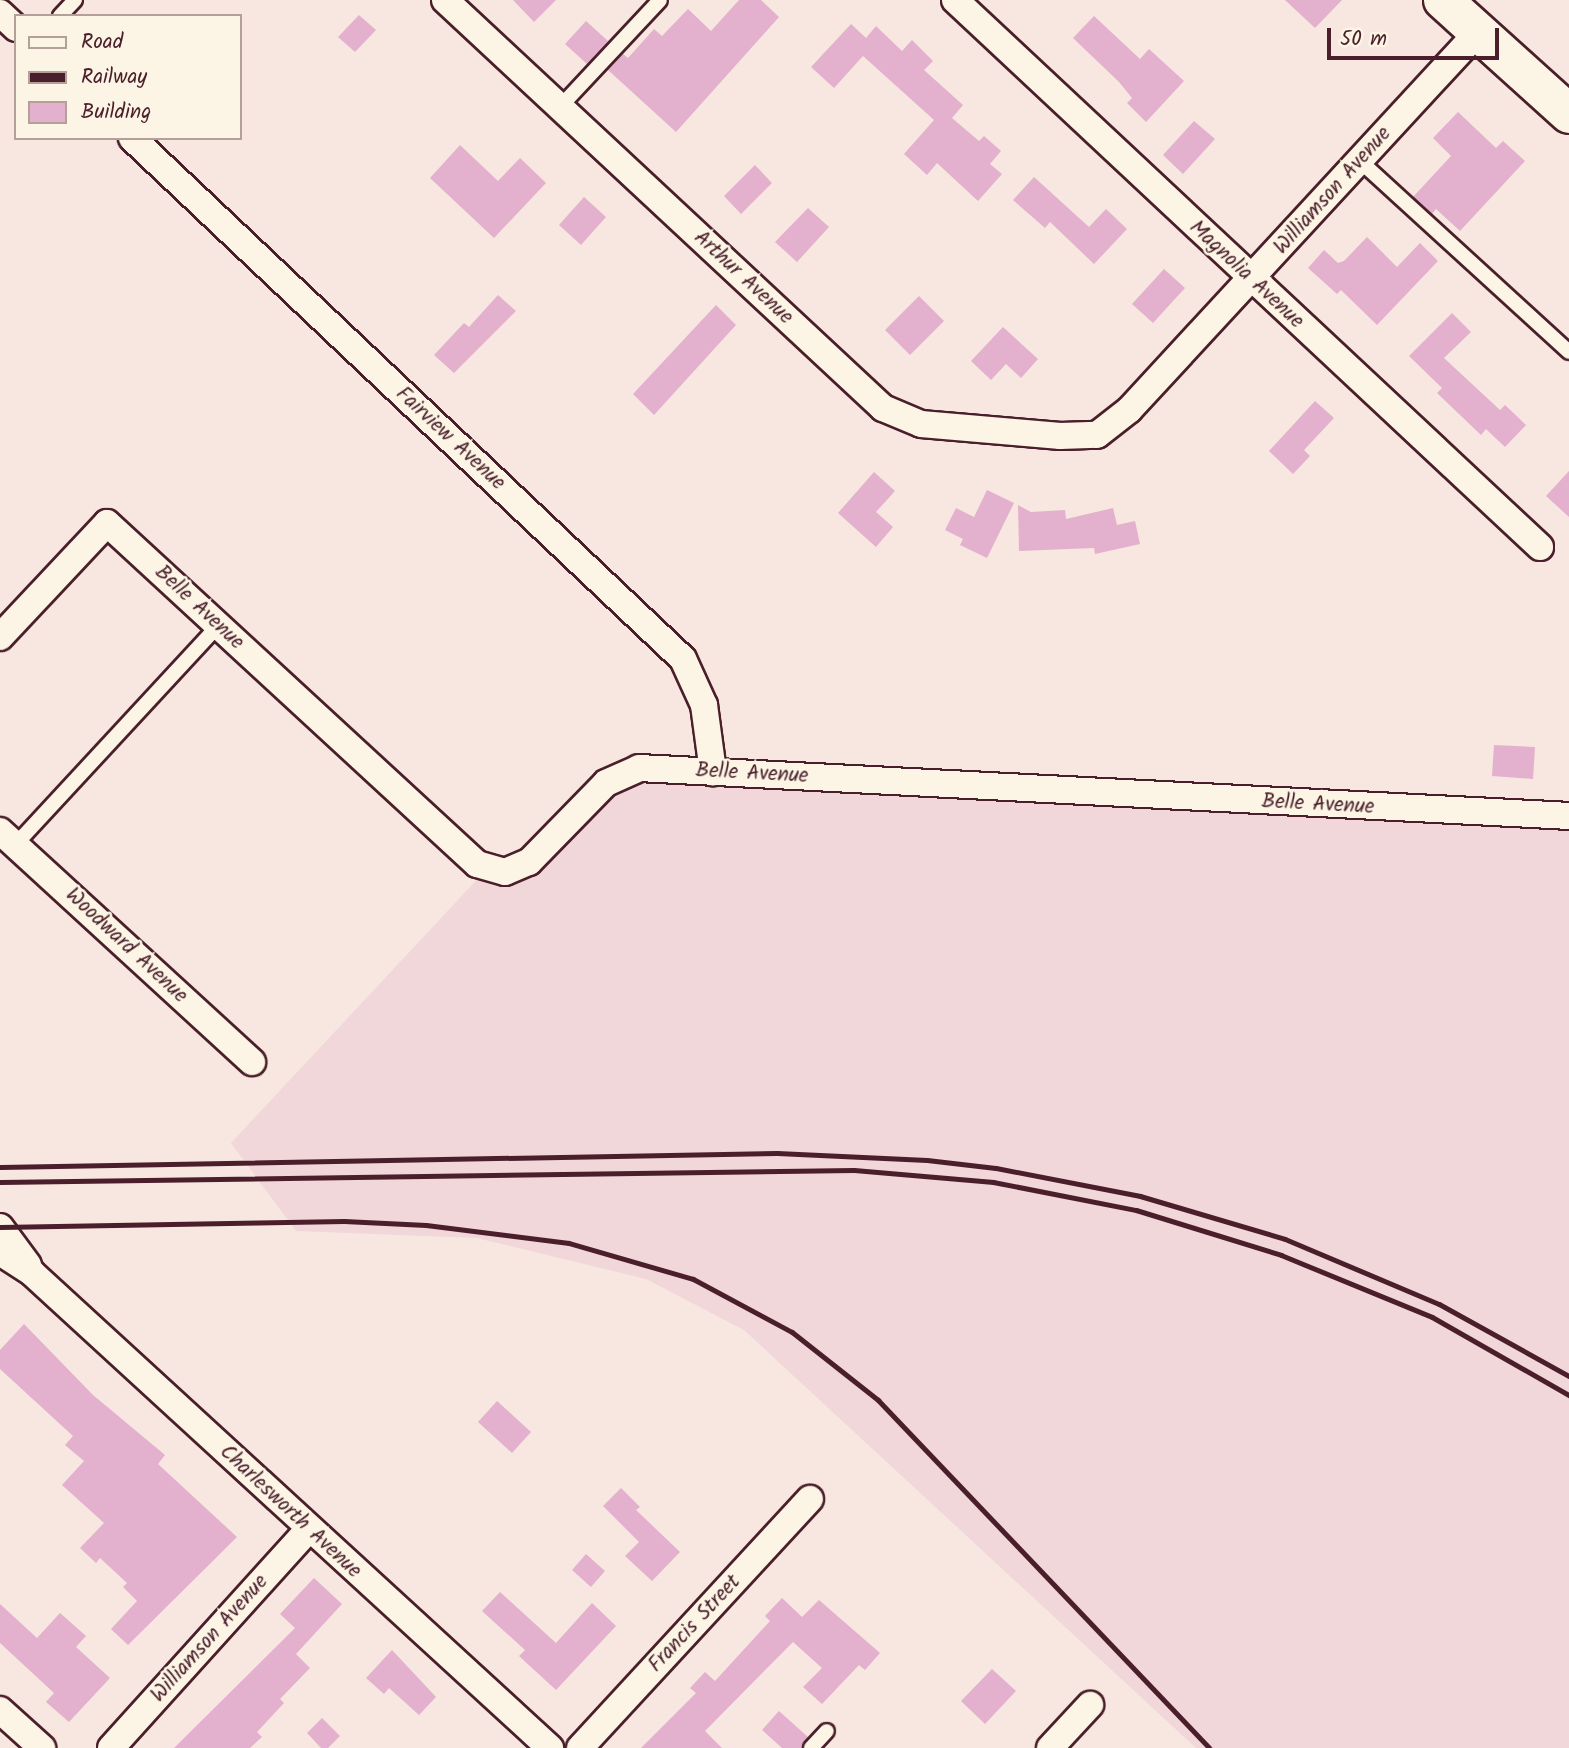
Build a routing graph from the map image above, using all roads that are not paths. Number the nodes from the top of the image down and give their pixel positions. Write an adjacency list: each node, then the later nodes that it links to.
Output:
1 (75, 0): 7 (lane)
2 (445, 0): 10 (street, Arthur Avenue)
3 (660, 0): 10 (lane)
4 (954, 0): 14 (street, Magnolia Avenue)
5 (1443, 0): 9 (street)
6 (0, 13): 8 (street)
7 (62, 14)
8 (14, 26)
9 (1478, 32): 11 (street); 13 (street, Williamson Avenue)
10 (560, 107): 16 (street, Arthur Avenue)
11 (1569, 114)
12 (134, 140): 20 (street, Fairview Avenue)
13 (1360, 161): 14 (street, Williamson Avenue); 15 (lane)
14 (1252, 280): 16 (street, Williamson Avenue); 17 (street, Magnolia Avenue)
15 (1569, 352)
16 (1097, 435)
17 (1540, 547)
18 (218, 626): 19 (street, Belle Avenue); 20 (street, Belle Avenue); 22 (lane)
19 (0, 637)
20 (713, 772): 21 (street, Belle Avenue)
21 (1569, 816)
22 (8, 838): 23 (street, Woodward Avenue)
23 (251, 1062)
24 (0, 1227): 26 (street, Charlesworth Avenue)
25 (0, 1252): 26 (street, Charlesworth Avenue)
26 (32, 1273): 28 (street, Charlesworth Avenue)
27 (810, 1499): 35 (street, Francis Street)
28 (308, 1530): 33 (street, Williamson Avenue); 34 (street, Charlesworth Avenue)
29 (1090, 1705): 37 (street)
30 (0, 1710): 32 (street)
31 (827, 1731): 36 (lane)
32 (42, 1748)
33 (111, 1748)
34 (550, 1748)
35 (580, 1748)
36 (811, 1748)
37 (1051, 1748)

